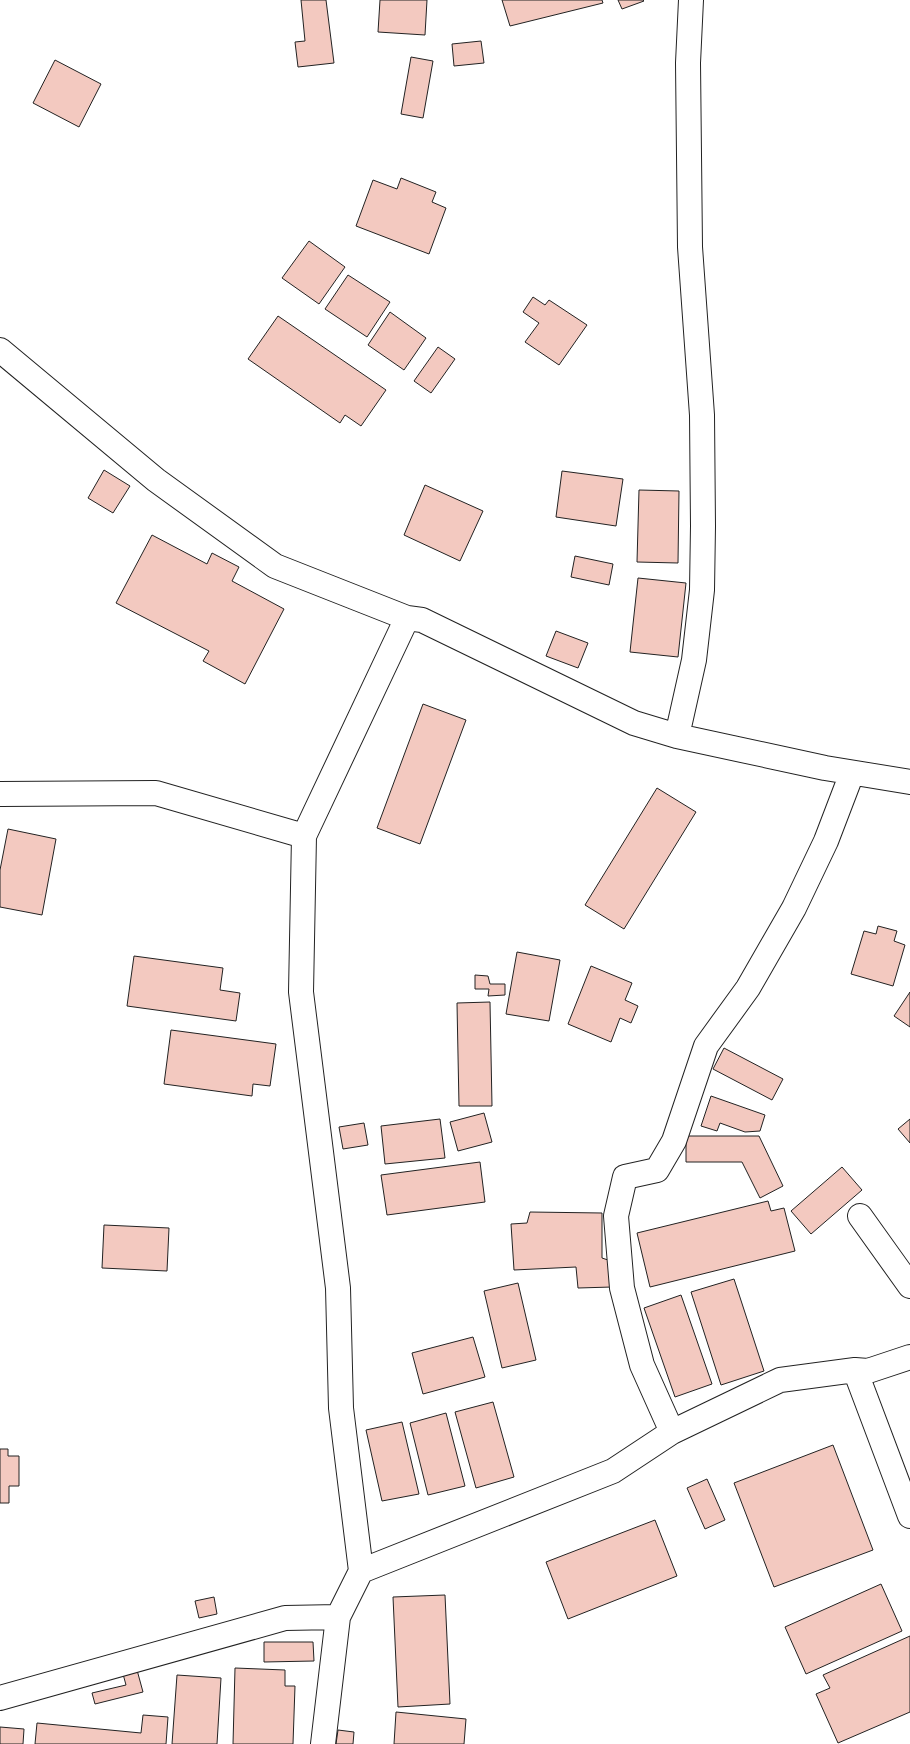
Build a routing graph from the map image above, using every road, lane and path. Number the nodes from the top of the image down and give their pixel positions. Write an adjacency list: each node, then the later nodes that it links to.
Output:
1 (691, 0): 4 (street)
2 (0, 350): 3 (street)
3 (407, 618): 4 (street); 8 (street)
4 (677, 736): 5 (street)
5 (852, 773): 6 (street); 13 (street)
6 (910, 782)
7 (0, 794): 8 (street)
8 (304, 836): 15 (street)
9 (860, 1216): 10 (street)
10 (910, 1286)
11 (910, 1357): 12 (street)
12 (854, 1370): 13 (street); 14 (street)
13 (672, 1432): 15 (street)
14 (910, 1516)
15 (360, 1571): 16 (street)
16 (338, 1617): 17 (street); 18 (street)
17 (0, 1698)
18 (323, 1744)

